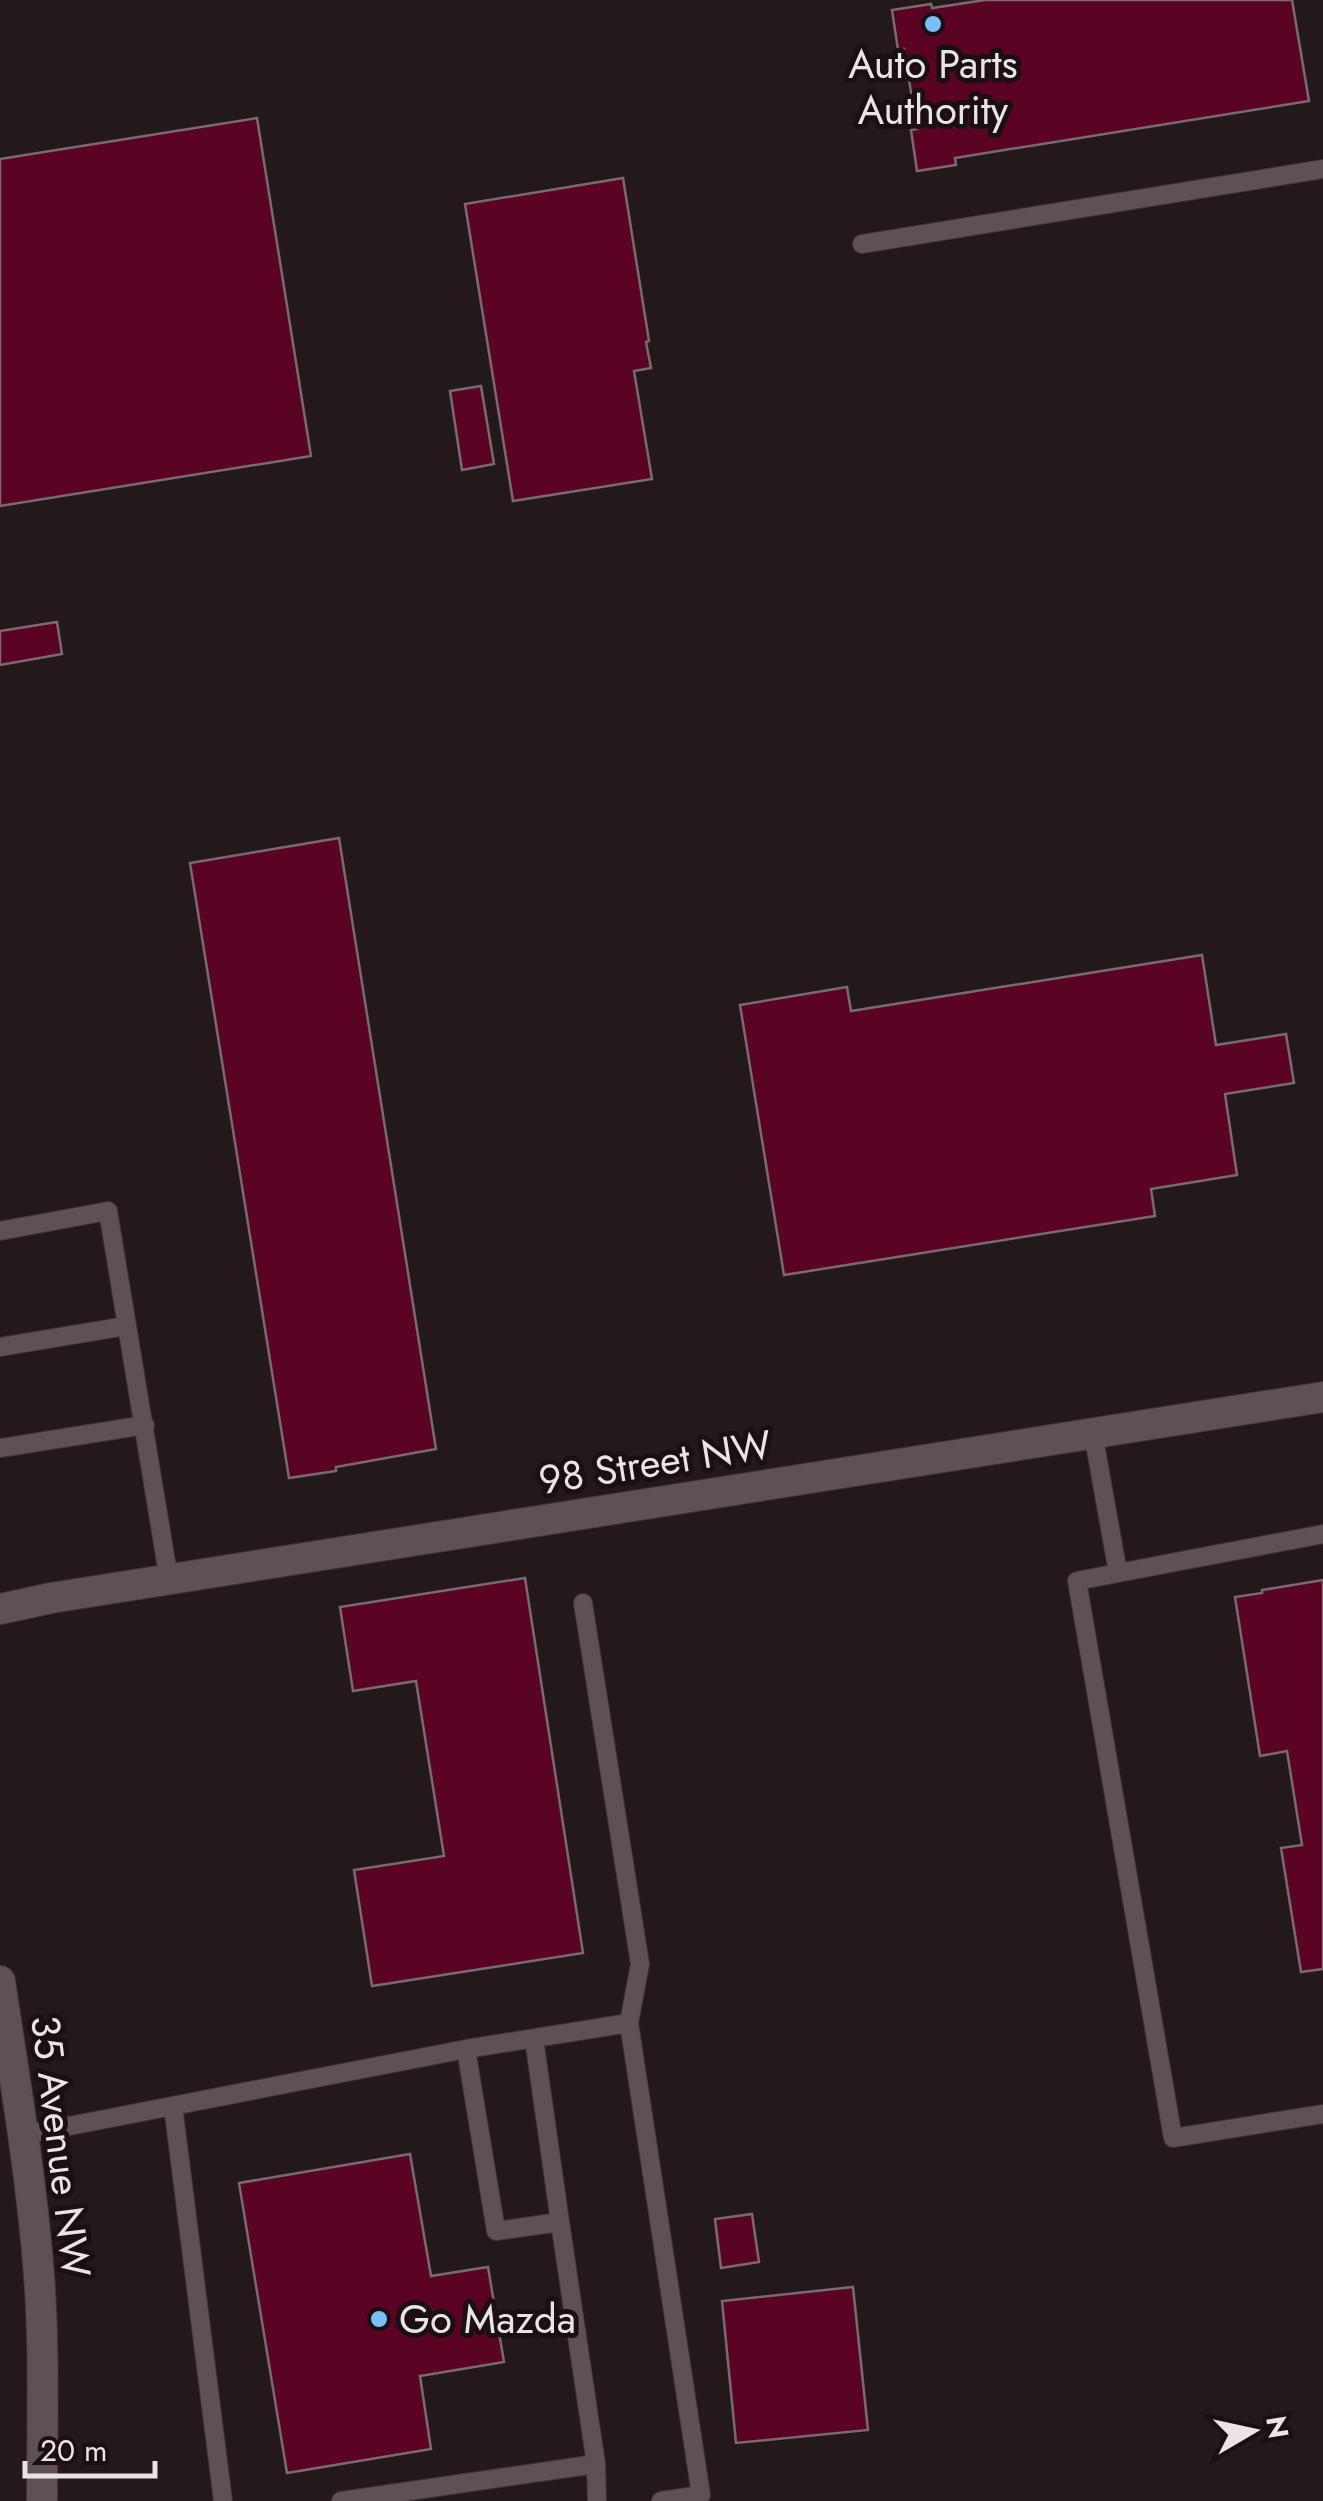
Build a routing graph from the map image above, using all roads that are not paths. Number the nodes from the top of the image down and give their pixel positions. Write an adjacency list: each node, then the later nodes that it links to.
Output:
1 (1323, 169): 2 (lane)
2 (862, 244)
3 (0, 1231): 4 (lane)
4 (126, 1326): 5 (lane); 7 (lane)
5 (0, 1347)
6 (1323, 1397): 8 (street, 98 Street NW)
7 (145, 1425): 9 (lane); 12 (lane)
8 (1093, 1433): 11 (lane); 12 (street, 98 Street NW)
9 (0, 1448)
10 (1323, 1534): 11 (lane)
11 (1118, 1573): 20 (lane)
12 (169, 1580): 14 (street, 98 Street NW)
13 (583, 1603): 16 (lane)
14 (0, 1608)
15 (0, 1981): 21 (street, 35 Avenue NW)
16 (630, 2023): 17 (lane); 28 (lane)
17 (534, 2038): 18 (lane); 22 (lane)
18 (466, 2050): 19 (lane); 22 (lane)
19 (173, 2106): 21 (lane); 25 (lane)
20 (1323, 2114)
21 (23, 2135): 24 (street, 35 Avenue NW)
22 (560, 2222): 23 (lane)
23 (596, 2464): 26 (lane); 27 (lane)
24 (42, 2501)
25 (222, 2501)
26 (341, 2501)
27 (597, 2501)
28 (661, 2501)

